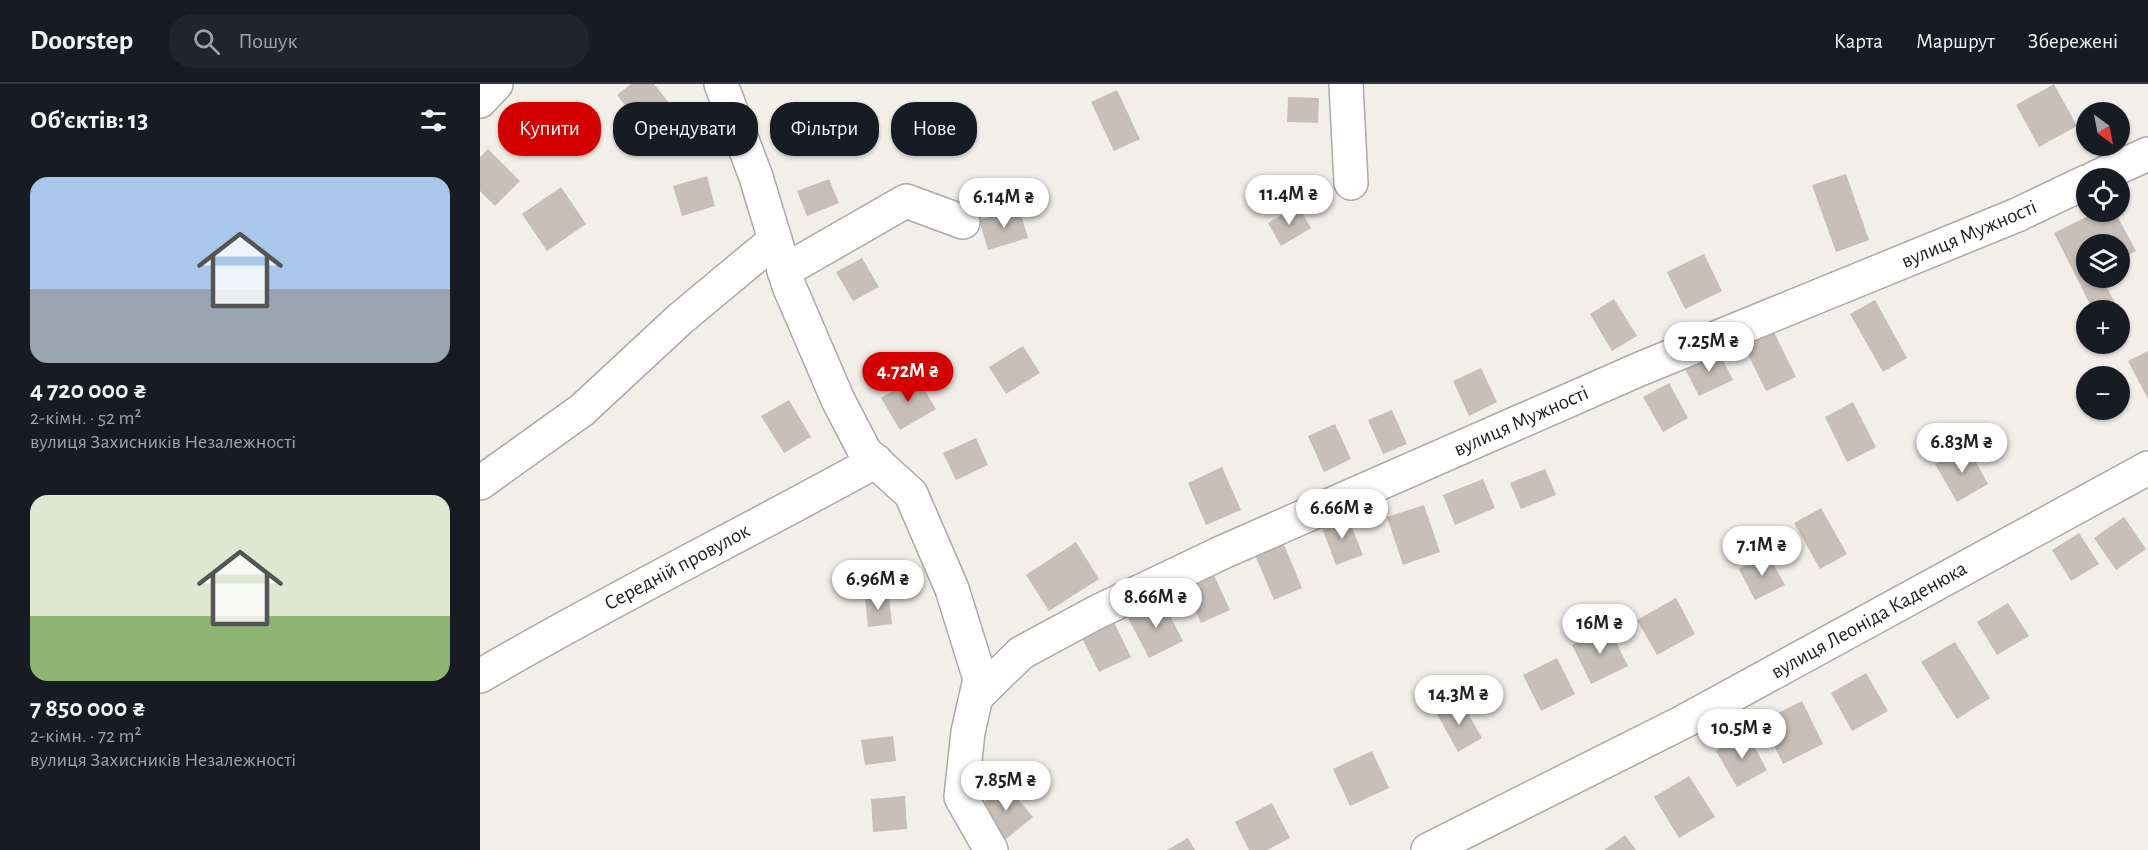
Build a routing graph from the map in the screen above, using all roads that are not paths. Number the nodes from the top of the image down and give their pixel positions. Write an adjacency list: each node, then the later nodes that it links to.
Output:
1 (496, 84): 4 (street)
2 (721, 84): 10 (street)
3 (1346, 84): 7 (street)
4 (480, 100)
5 (2148, 154): 6 (street)
6 (2117, 168)
7 (1352, 183)
8 (2076, 187): 16 (street, вулиця Мужності)
9 (963, 222): 11 (street)
10 (775, 240): 11 (street); 14 (street)
11 (784, 271): 12 (street)
12 (876, 461): 15 (street, Середній провулок); 16 (street)
13 (2148, 468): 18 (street, вулиця Леоніда Каденюка)
14 (480, 483)
15 (480, 675)
16 (976, 697): 17 (street)
17 (991, 850)
18 (1428, 850)

